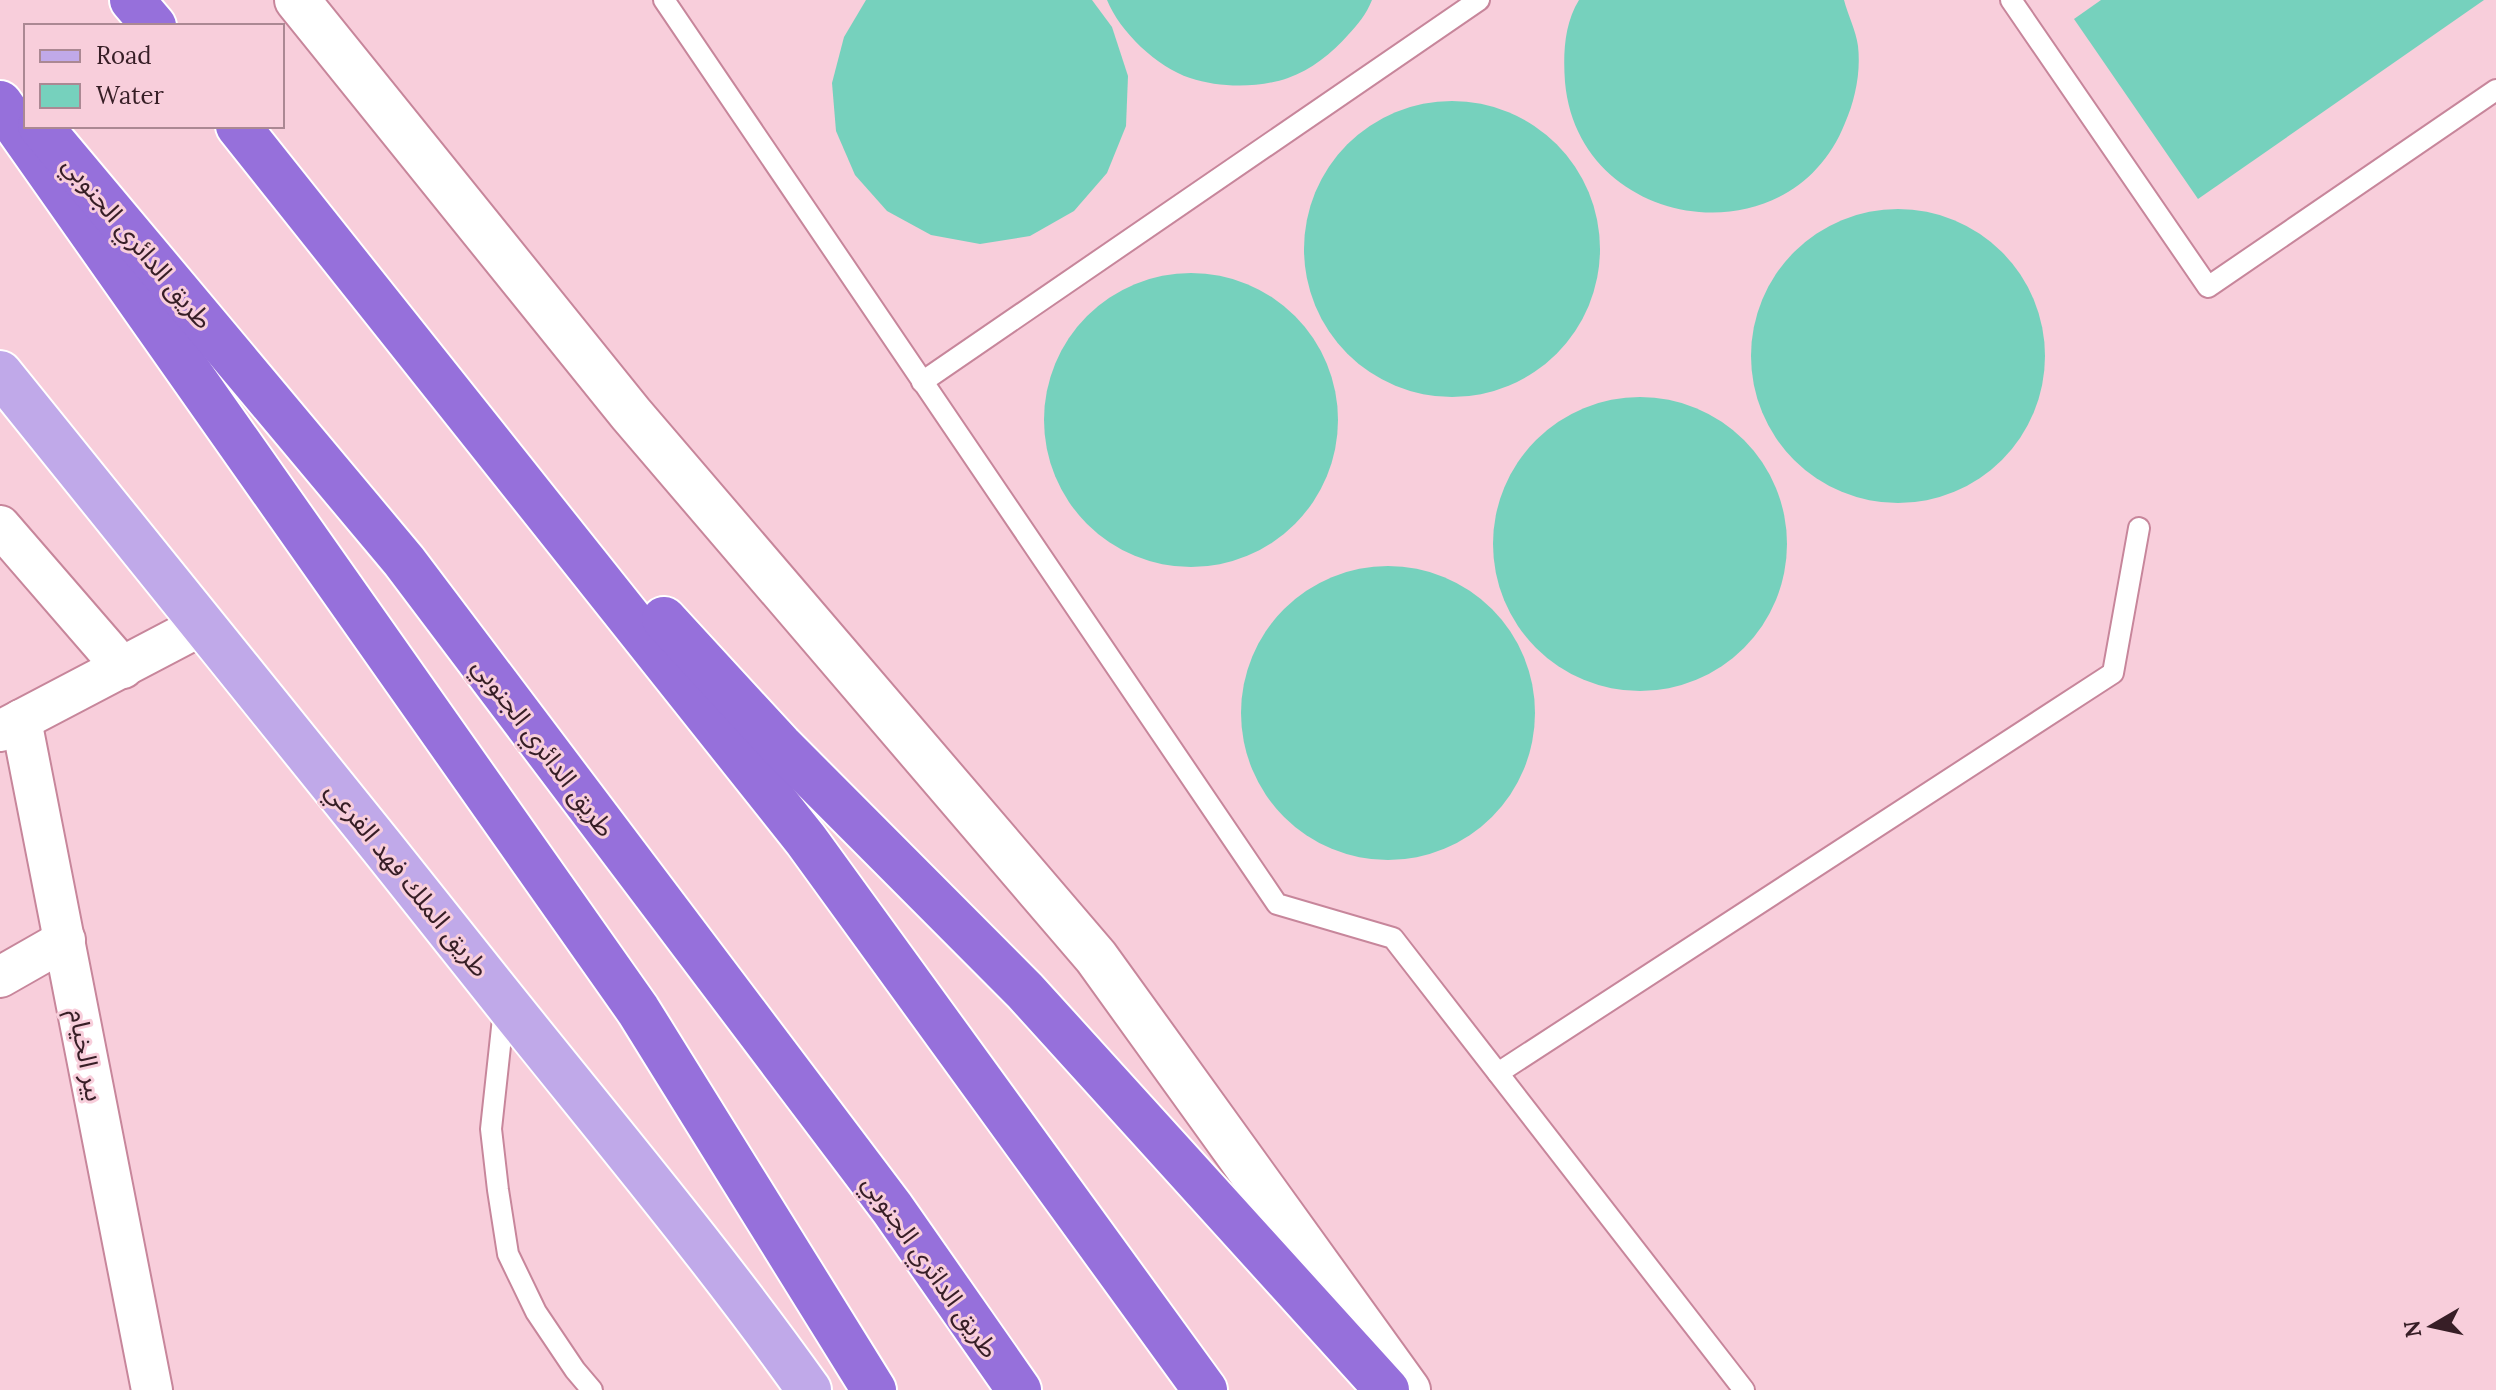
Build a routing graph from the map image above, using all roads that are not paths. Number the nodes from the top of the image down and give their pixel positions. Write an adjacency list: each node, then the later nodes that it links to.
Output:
1 (132, 0): 6 (highway)
2 (297, 0): 32 (main road)
3 (664, 0): 15 (lane)
4 (1479, 0): 15 (lane)
5 (2011, 0): 8 (lane)
6 (152, 24)
7 (0, 78): 10 (highway)
8 (2496, 90)
9 (0, 103): 28 (highway)
10 (24, 107)
11 (42, 128): 29 (highway, طريق الدائري الجنوبي)
12 (240, 128): 13 (highway)
13 (405, 337): 30 (highway); 31 (highway)
14 (0, 373): 18 (main road, طريق الملك فهد الفرعي)
15 (922, 382): 24 (lane)
16 (0, 526): 19 (street)
17 (2139, 528): 24 (lane)
18 (204, 624): 19 (street); 23 (main road, طريق الملك فهد الفرعي)
19 (123, 668): 20 (street)
20 (11, 725): 21 (street, بير الخيام)
21 (65, 940): 22 (street); 25 (street, بير الخيام)
22 (0, 977)
23 (505, 1002): 26 (lane); 27 (main road, طريق الملك فهد الفرعي)
24 (1498, 1073): 33 (lane)
25 (152, 1390)
26 (592, 1390)
27 (809, 1390)
28 (874, 1390)
29 (1019, 1390)
30 (1205, 1390)
31 (1387, 1390)
32 (1408, 1390)
33 (1744, 1390)

